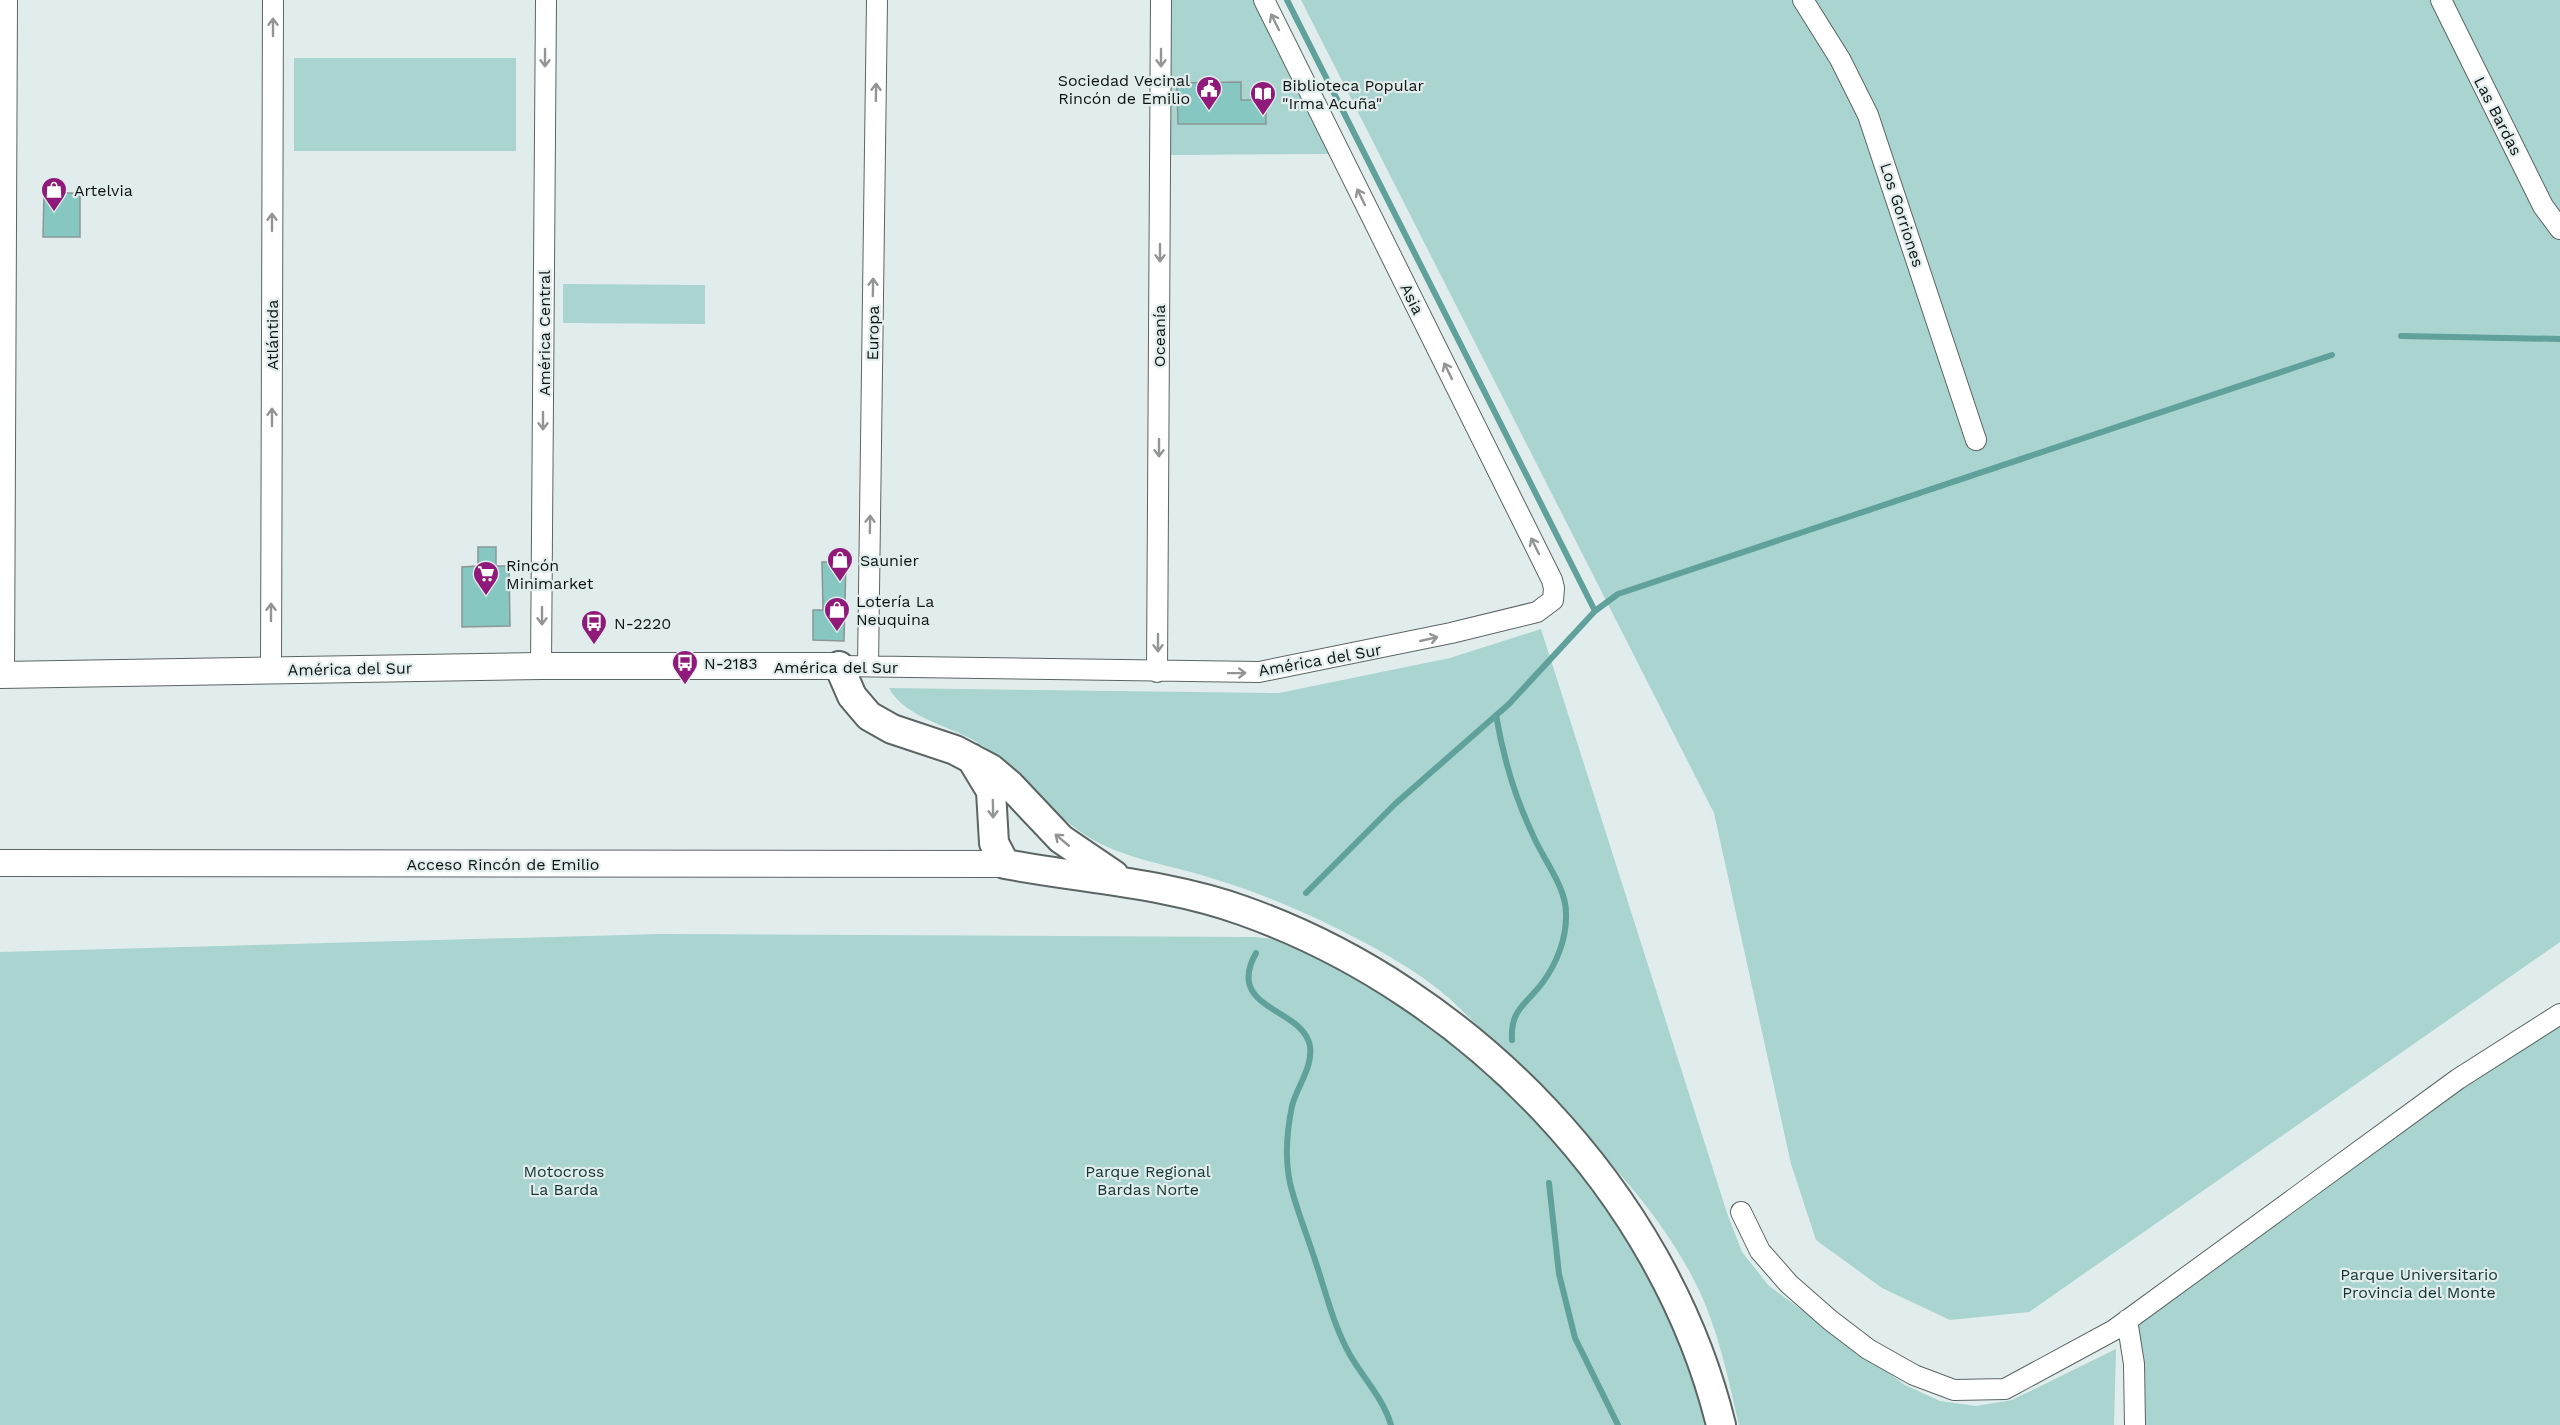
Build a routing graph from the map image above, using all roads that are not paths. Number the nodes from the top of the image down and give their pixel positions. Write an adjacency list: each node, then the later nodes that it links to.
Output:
1 (273, 0): 16 (street, Atlántida, one-way to 1)
2 (546, 0): 13 (street, América Central, one-way to 13)
3 (877, 0): 15 (street, Europa, one-way to 3)
4 (1161, 0): 17 (street, Oceanía, one-way to 17)
5 (1264, 0): 12 (street, Asia, one-way to 5)
6 (1803, 0): 11 (street, Los Gorriones)
7 (2441, 0): 9 (street, Las Bardas)
8 (5, 2): 10 (street)
9 (2560, 229)
10 (3, 351): 18 (street)
11 (1976, 440)
12 (1553, 600): 17 (street, América del Sur, one-way to 12)
13 (541, 666): 14 (street, América del Sur); 16 (street, América del Sur)
14 (839, 666): 15 (street, América del Sur); 19 (main road, Acceso Rincón de Emilio)
15 (868, 666): 17 (street, América del Sur)
16 (271, 670): 18 (street, América del Sur)
17 (1157, 672)
18 (2, 675)
19 (971, 758): 21 (main road, one-way to 21); 22 (main road, Acceso Rincón de Emilio, one-way to 19)
20 (0, 862): 21 (street, Acceso Rincón de Emilio)
21 (1005, 864): 22 (main road, Acceso Rincón de Emilio)
22 (1129, 882): 26 (main road, Acceso Rincón de Emilio)
23 (2560, 1014): 25 (street)
24 (1741, 1212): 25 (street)
25 (2127, 1320): 27 (street)
26 (1721, 1425)
27 (2134, 1425)

